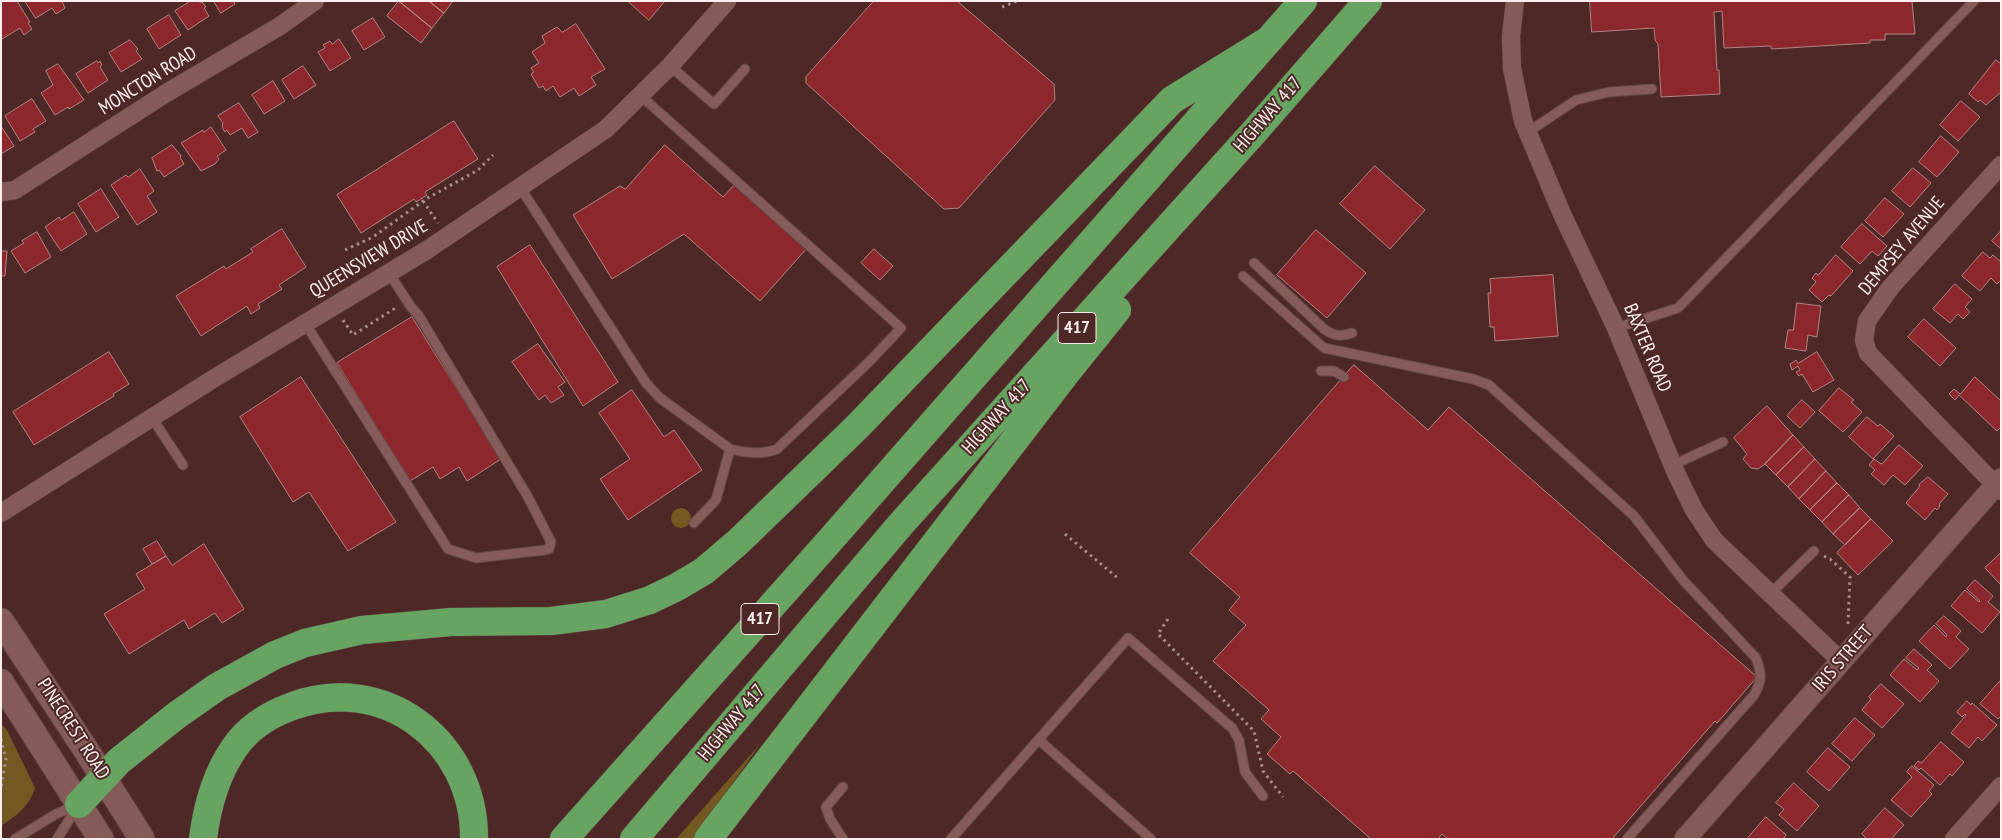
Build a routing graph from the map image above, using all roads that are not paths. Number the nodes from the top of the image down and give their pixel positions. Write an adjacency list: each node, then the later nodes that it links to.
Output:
1 (315, 1): 16 (street, MONCTON ROAD)
2 (727, 1): 8 (street, QUEENSVIEW DRIVE)
3 (1303, 1): 7 (highway, 417)
4 (1368, 1): 12 (highway, HIGHWAY 417 / 417)
5 (1515, 1): 13 (street, BAXTER ROAD)
6 (1974, 1): 21 (lane)
7 (1269, 40): 39 (highway); 50 (highway, 417)
8 (670, 66): 9 (lane); 11 (street, QUEENSVIEW DRIVE)
9 (745, 69)
10 (1652, 88): 13 (lane)
11 (641, 96): 15 (street, QUEENSVIEW DRIVE); 27 (lane)
12 (1254, 132): 51 (highway, HIGHWAY 417 / 417); 52 (highway)
13 (1528, 132): 21 (street, BAXTER ROAD)
14 (2001, 165): 30 (street, DEMPSEY AVENUE)
15 (520, 187): 18 (street, QUEENSVIEW DRIVE); 27 (lane)
16 (1, 192)
17 (1254, 263): 22 (lane)
18 (389, 273): 20 (street, QUEENSVIEW DRIVE); 20 (lane)
19 (1243, 276): 56 (lane)
20 (305, 323): 25 (street, QUEENSVIEW DRIVE)
21 (1616, 328): 29 (street, BAXTER ROAD)
22 (1352, 333)
23 (1321, 371): 24 (lane)
24 (1344, 377)
25 (152, 418): 28 (lane); 31 (street, QUEENSVIEW DRIVE)
26 (1723, 442): 29 (lane)
27 (730, 449): 32 (lane)
28 (183, 465)
29 (1673, 465): 34 (street, BAXTER ROAD)
30 (1999, 485): 36 (street, IRIS STREET)
31 (1, 513)
32 (694, 523)
33 (1814, 551): 34 (lane)
34 (1770, 594): 36 (street, BAXTER ROAD)
35 (1, 621): 39 (main road, PINECREST ROAD)
36 (1841, 661): 57 (street, IRIS STREET)
37 (1, 682): 43 (main road, PINECREST ROAD)
38 (1039, 740): 42 (lane); 54 (lane); 55 (lane)
39 (104, 777): 43 (highway); 47 (main road, PINECREST ROAD)
40 (843, 787): 53 (lane)
41 (1999, 791): 58 (street)
42 (1263, 796)
43 (79, 804): 44 (lane); 45 (lane); 46 (main road, PINECREST ROAD)
44 (15, 839)
45 (57, 839)
46 (101, 839)
47 (142, 839)
48 (203, 839): 49 (highway)
49 (474, 839)
50 (564, 839)
51 (634, 839)
52 (708, 839)
53 (843, 839)
54 (951, 839)
55 (1152, 839)
56 (1627, 839)
57 (1685, 839)
58 (1954, 839)

